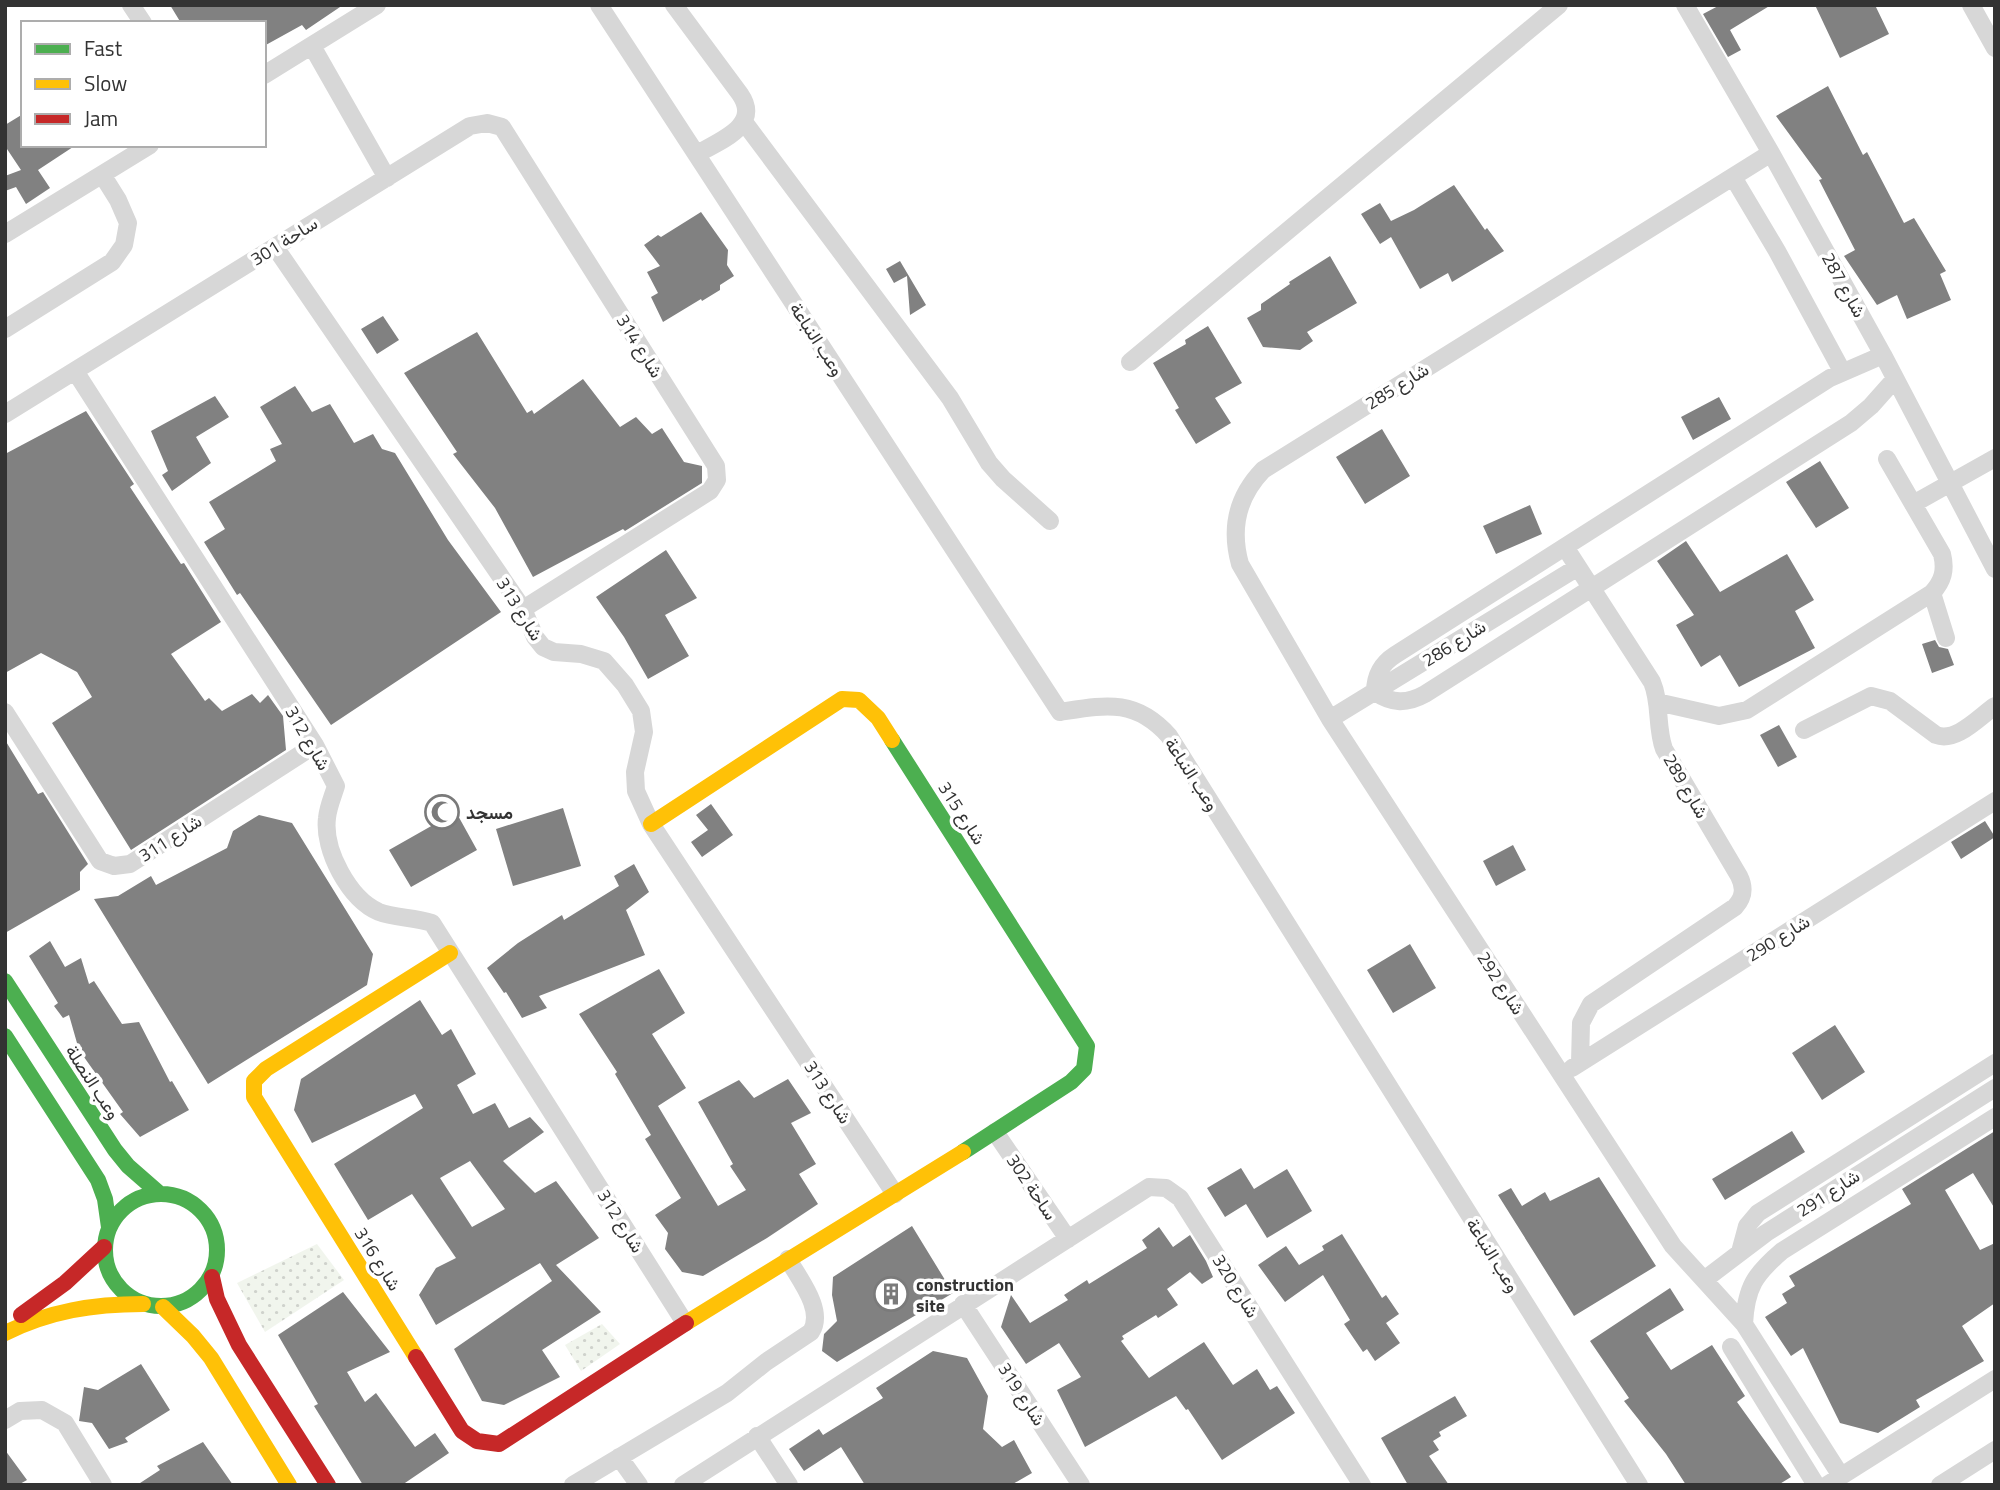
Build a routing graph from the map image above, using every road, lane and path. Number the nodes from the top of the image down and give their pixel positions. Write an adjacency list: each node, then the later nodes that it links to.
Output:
1 (131, 5): 8 (street)
2 (377, 5): 9 (street)
3 (599, 5): 15 (street, وعب النباعة)
4 (674, 5): 12 (street)
5 (1559, 5): 23 (street)
6 (1685, 5): 14 (street, شارع 287)
7 (1971, 5): 10 (street)
8 (142, 21)
9 (312, 46): 11 (street); 17 (street)
10 (1995, 48)
11 (266, 74)
12 (744, 122): 15 (street); 32 (street)
13 (147, 147): 16 (street)
14 (1771, 153): 18 (street, شارع 285); 22 (street, شارع 287)
15 (697, 154): 94 (street, وعب النباعة)
16 (103, 176): 19 (street); 21 (street)
17 (387, 177): 20 (street, ساحة 301); 38 (street, شارع 314)
18 (1733, 177): 25 (street); 44 (street, شارع 285)
19 (5, 233)
20 (275, 247): 24 (street, ساحة 301); 38 (street, شارع 313)
21 (5, 330)
22 (1883, 355): 25 (street); 26 (street, شارع 287)
23 (1130, 362)
24 (75, 371): 27 (street, ساحة 301); 46 (street, شارع 312)
25 (1842, 371): 33 (street)
26 (1895, 379): 30 (street, شارع 287); 36 (street)
27 (5, 414)
28 (1995, 458): 30 (street)
29 (1887, 459): 31 (street)
30 (1950, 484): 31 (street); 35 (street, شارع 287)
31 (1913, 504): 37 (street)
32 (1050, 521)
33 (1565, 547): 34 (street, شارع 289); 40 (street)
34 (1577, 567): 36 (street, شارع 289); 40 (street, شارع 286)
35 (1995, 569)
36 (1591, 587): 40 (street); 41 (street, شارع 289)
37 (1933, 593): 39 (street); 41 (street)
38 (523, 609): 48 (street, شارع 313)
39 (1946, 638)
40 (1375, 692): 44 (street, شارع 286)
41 (1657, 702): 52 (street, شارع 289)
42 (1995, 706): 45 (street)
43 (5, 712): 46 (street, شارع 311)
44 (1330, 719): 54 (street, شارع 292)
45 (1804, 730)
46 (315, 745): 49 (street, شارع 312)
47 (1995, 801): 52 (street, شارع 290)
48 (651, 824): 58 (street, شارع 315); 63 (street, شارع 313)
49 (450, 953): 74 (street, شارع 312); 74 (street, شارع 316)
50 (5, 981): 62 (street, وعب النصلة)
51 (5, 1036): 64 (street)
52 (1580, 1063): 54 (street, شارع 290)
53 (1995, 1063): 57 (street)
54 (1560, 1075): 70 (street, شارع 292)
55 (1995, 1088): 59 (street, شارع 291)
56 (1995, 1117): 75 (street)
57 (1908, 1118): 59 (street); 60 (street)
58 (995, 1132): 63 (street); 65 (street, ساحة 302)
59 (1920, 1135): 61 (street, شارع 291)
60 (1856, 1151): 61 (street); 67 (street)
61 (1867, 1168): 67 (street, شارع 291)
62 (160, 1194): 64 (street); 69 (street)
63 (895, 1194): 68 (street)
64 (109, 1227): 66 (street)
65 (1068, 1239): 72 (street, ساحة 302); 93 (street, شارع 320)
66 (104, 1247): 71 (street); 76 (street)
67 (1740, 1252): 70 (street, شارع 291)
68 (788, 1259): 74 (street); 83 (street)
69 (212, 1277): 73 (street); 87 (street)
70 (1704, 1280): 75 (street)
71 (143, 1304): 73 (street); 77 (street)
72 (963, 1304): 81 (street, ساحة 302); 92 (street, شارع 319)
73 (163, 1307): 86 (street)
74 (685, 1323)
75 (1744, 1324): 84 (street)
76 (5, 1327)
77 (5, 1333)
78 (1731, 1347): 95 (street)
79 (1995, 1379): 84 (street)
80 (5, 1420): 85 (street)
81 (757, 1436): 90 (street, ساحة 302); 91 (street)
82 (1995, 1450): 96 (street)
83 (618, 1457): 88 (street); 89 (street)
84 (1834, 1480)
85 (103, 1485)
86 (289, 1485)
87 (328, 1485)
88 (573, 1485)
89 (639, 1485)
90 (683, 1485)
91 (789, 1485)
92 (1081, 1485)
93 (1362, 1485)
94 (1639, 1485)
95 (1816, 1485)
96 (1940, 1485)

